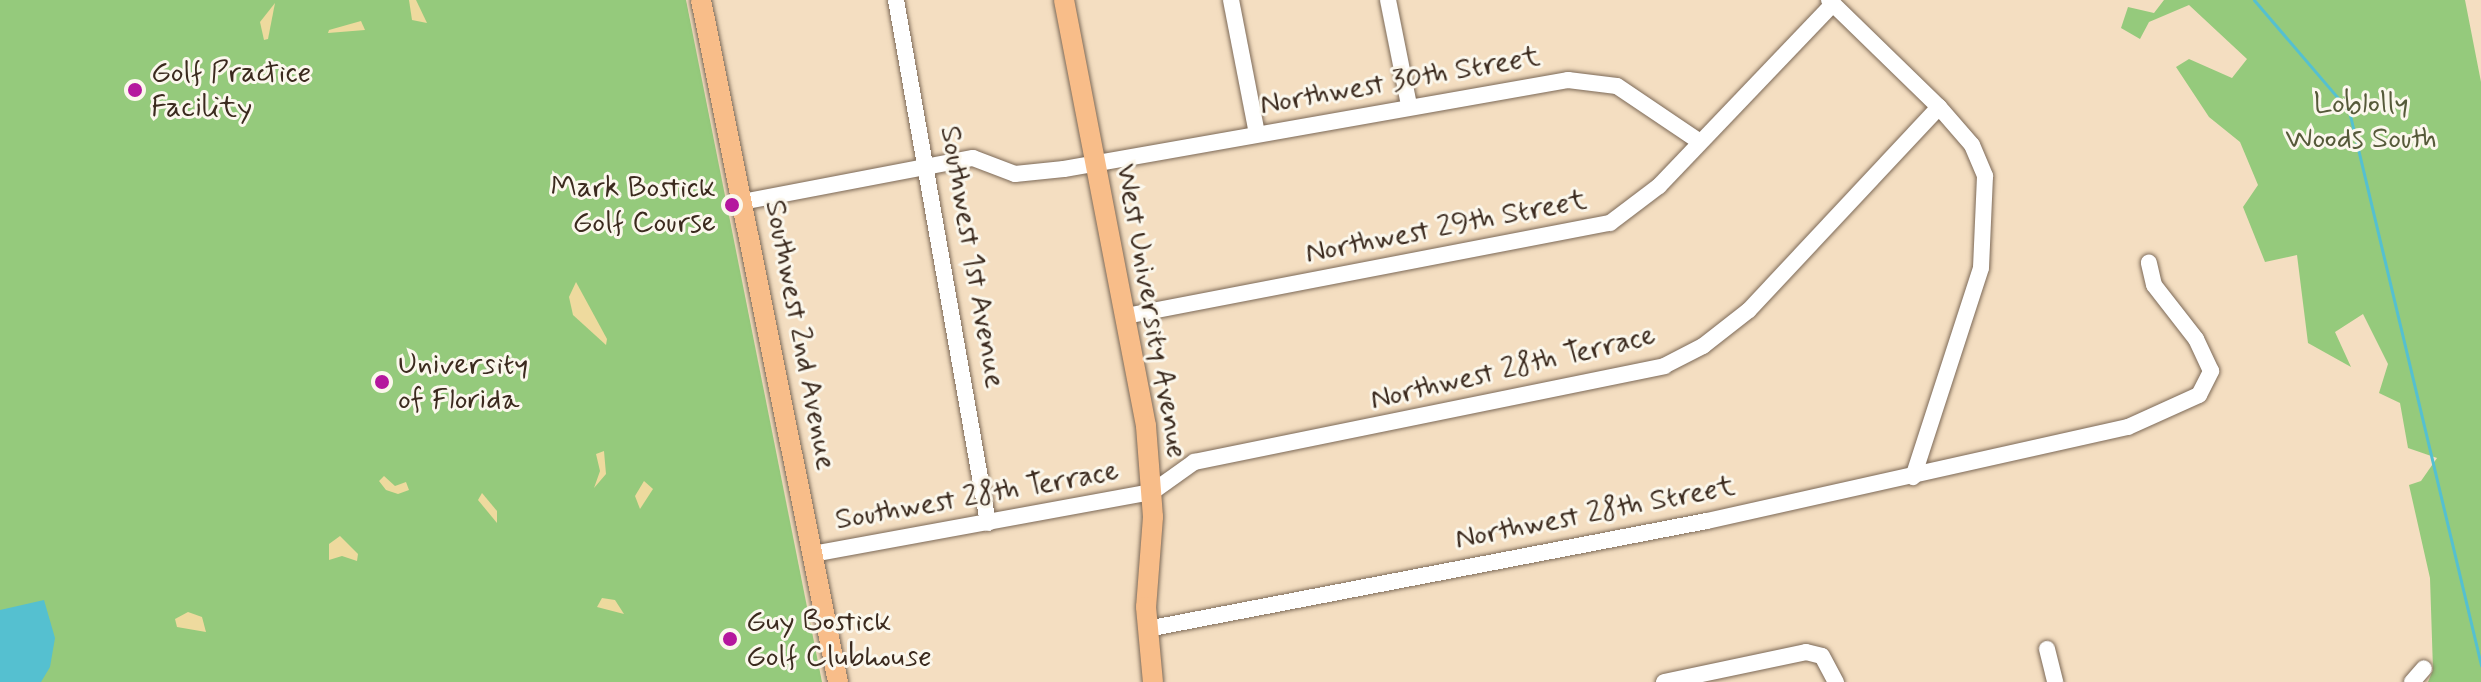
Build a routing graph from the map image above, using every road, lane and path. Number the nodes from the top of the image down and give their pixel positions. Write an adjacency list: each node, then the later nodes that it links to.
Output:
1 (701, 0): 13 (main road, Southwest 2nd Avenue)
2 (896, 0): 11 (street, Southwest 1st Avenue)
3 (1064, 0): 12 (main road, West University Avenue)
4 (1231, 0): 9 (street)
5 (1388, 0): 7 (street)
6 (1831, 2): 8 (street); 10 (street, Northwest 29th Street)
7 (1409, 105): 9 (street, Northwest 30th Street); 10 (street, Northwest 30th Street)
8 (1939, 107): 16 (street); 17 (street, Northwest 28th Terrace)
9 (1257, 134): 12 (street, Northwest 30th Street)
10 (1700, 142): 15 (street, Northwest 29th Street)
11 (929, 164): 12 (street, Northwest 30th Street); 13 (street, Northwest 30th Street); 18 (street, Southwest 1st Avenue)
12 (1095, 164): 15 (main road, West University Avenue)
13 (742, 202): 19 (main road, Southwest 2nd Avenue)
14 (2149, 263): 16 (street, Northwest 28th Street)
15 (1126, 316): 17 (main road, West University Avenue)
16 (1913, 477): 20 (street, Northwest 28th Street)
17 (1152, 492): 18 (street, Southwest 28th Terrace); 20 (main road, West University Avenue)
18 (988, 523): 19 (street, Southwest 28th Terrace)
19 (813, 554): 24 (main road, Southwest 2nd Avenue)
20 (1147, 629): 25 (main road, West University Avenue)
21 (2047, 649): 28 (street)
22 (2424, 668): 29 (street)
23 (1696, 679): 26 (street); 27 (street)
24 (838, 682)
25 (1153, 682)
26 (1664, 682)
27 (1836, 682)
28 (2055, 682)
29 (2412, 682)

